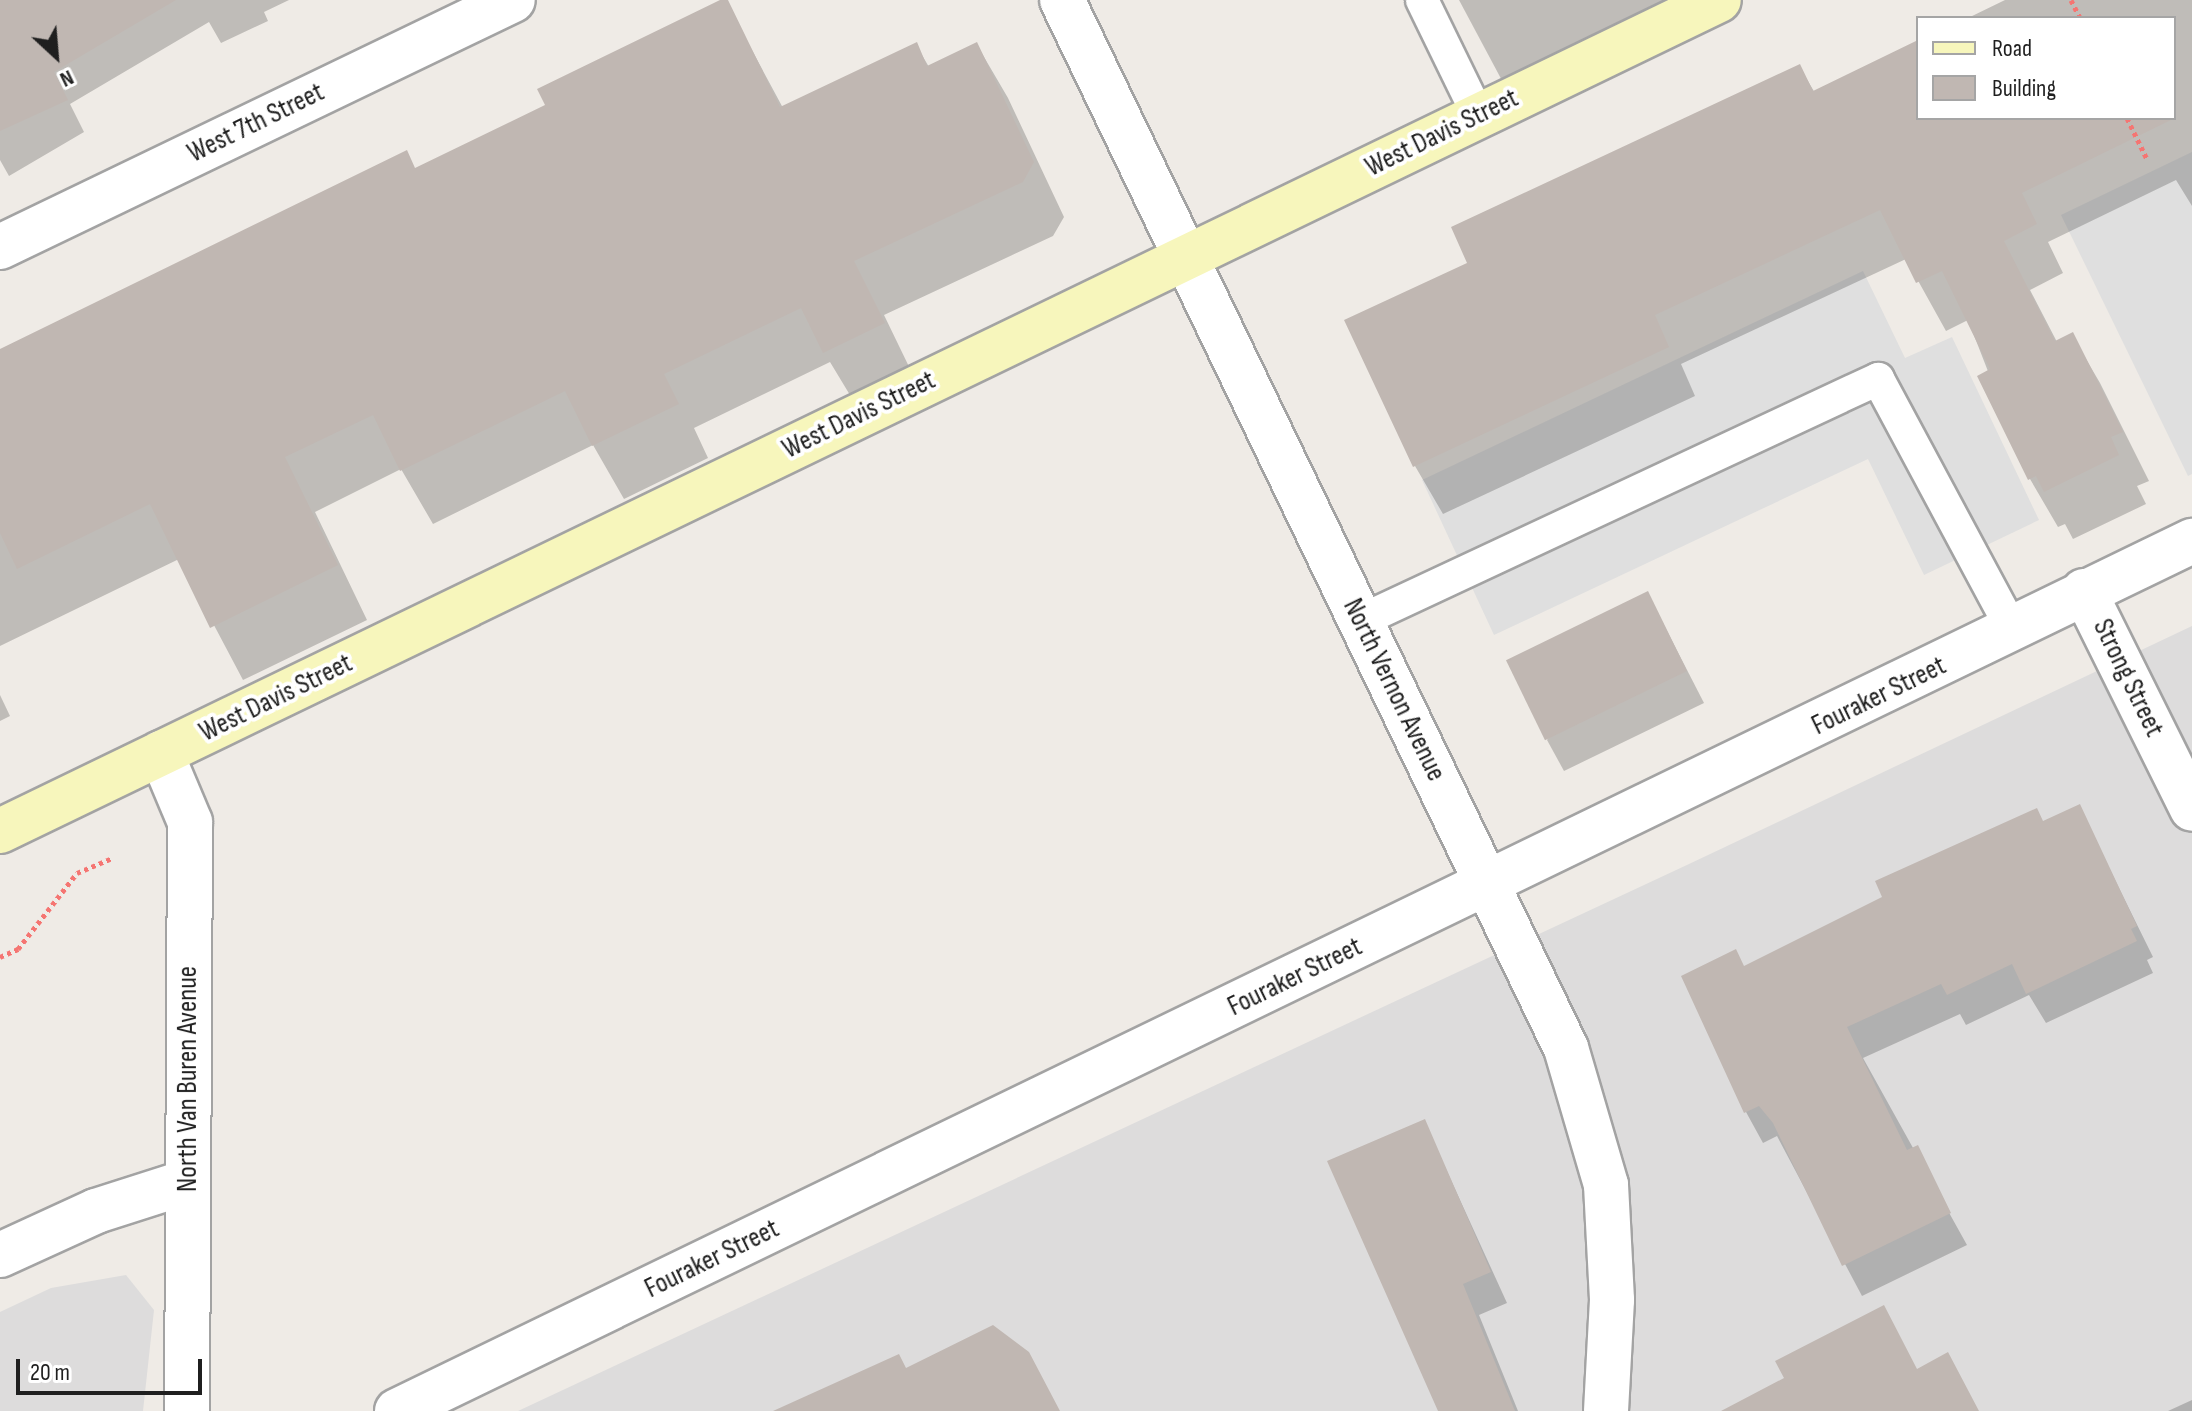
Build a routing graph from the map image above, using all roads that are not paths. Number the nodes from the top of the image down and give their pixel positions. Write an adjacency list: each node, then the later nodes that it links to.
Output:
1 (513, 0): 6 (street, West 7th Street)
2 (1062, 0): 7 (street, North Vernon Avenue)
3 (1422, 0): 5 (lane)
4 (1719, 0): 5 (main road, West Davis Street)
5 (1478, 115): 7 (main road, West Davis Street)
6 (0, 247)
7 (1184, 257): 10 (street, North Vernon Avenue); 12 (main road, West Davis Street)
8 (2192, 541): 9 (street, Fouraker Street)
9 (2084, 591): 11 (street, Fouraker Street); 13 (street, Strong Street)
10 (1360, 621): 11 (lane); 15 (street, North Vernon Avenue)
11 (2013, 631): 15 (street, Fouraker Street)
12 (161, 753): 14 (main road, West Davis Street); 16 (street, North Van Buren Avenue)
13 (2192, 809)
14 (0, 831)
15 (1487, 884): 19 (street, Fouraker Street); 20 (street, North Vernon Avenue)
16 (187, 1182): 17 (street); 18 (street, North Van Buren Avenue)
17 (0, 1255)
18 (187, 1411)
19 (397, 1411)
20 (1606, 1411)

